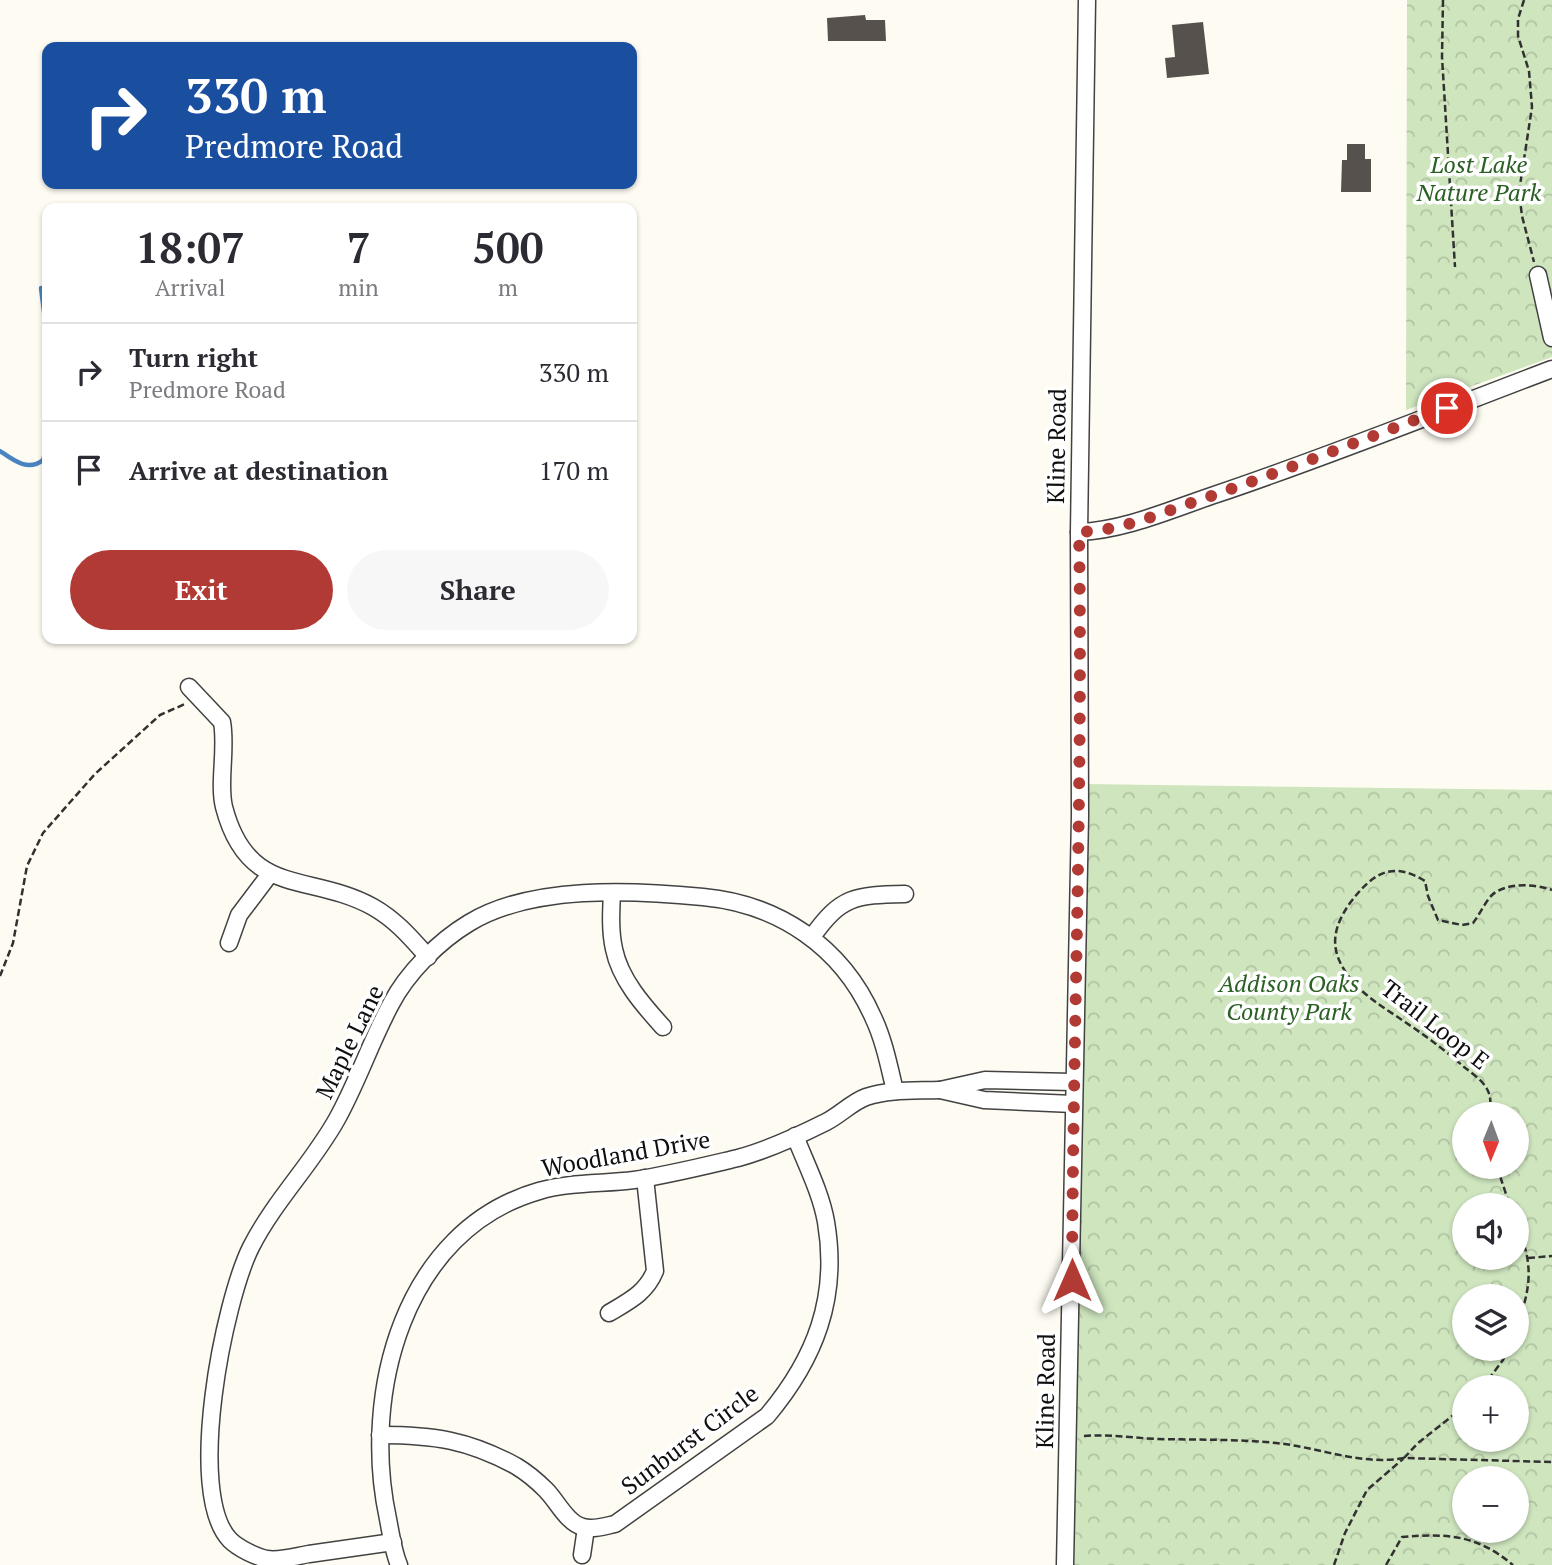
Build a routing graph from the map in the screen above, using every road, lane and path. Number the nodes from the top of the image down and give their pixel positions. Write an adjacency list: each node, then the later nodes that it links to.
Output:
1 (1087, 0): 8 (street, Kline Road)
2 (1443, 0): 4 (path)
3 (1524, 0): 5 (path)
4 (1455, 267)
5 (1538, 275): 6 (street)
6 (1552, 338)
7 (1552, 369): 8 (street)
8 (1079, 532): 19 (street, Kline Road)
9 (195, 692): 10 (street); 17 (path)
10 (270, 874): 15 (street); 16 (street)
11 (1552, 890): 22 (path, Trail Loop E)
12 (612, 893): 14 (street, Maple Lane); 16 (street, Maple Lane); 18 (street)
13 (905, 894): 14 (street)
14 (812, 937): 21 (street, Maple Lane)
15 (229, 943)
16 (428, 957): 35 (street, Maple Lane)
17 (0, 976)
18 (663, 1027)
19 (1073, 1082): 20 (street, Woodland Drive); 23 (street, Kline Road)
20 (940, 1090): 21 (street, Woodland Drive); 23 (street, Woodland Drive)
21 (895, 1091): 24 (street, Woodland Drive)
22 (1491, 1102)
23 (1073, 1104): 31 (street, Kline Road)
24 (795, 1136): 25 (street, Woodland Drive); 34 (street, Sunburst Circle)
25 (646, 1178): 28 (street); 30 (street, Woodland Drive)
26 (1552, 1256): 27 (path)
27 (1529, 1258)
28 (608, 1313)
29 (1452, 1416): 32 (path)
30 (380, 1435): 34 (street); 35 (street, Woodland Drive)
31 (1068, 1436): 32 (path); 38 (street, Kline Road)
32 (1404, 1458): 33 (path); 39 (path)
33 (1552, 1462)
34 (586, 1528): 36 (street)
35 (393, 1542): 37 (street, Woodland Drive)
36 (582, 1555)
37 (399, 1565)
38 (1065, 1565)
39 (1334, 1565)
40 (1386, 1565): 41 (path)
41 (1513, 1565)

